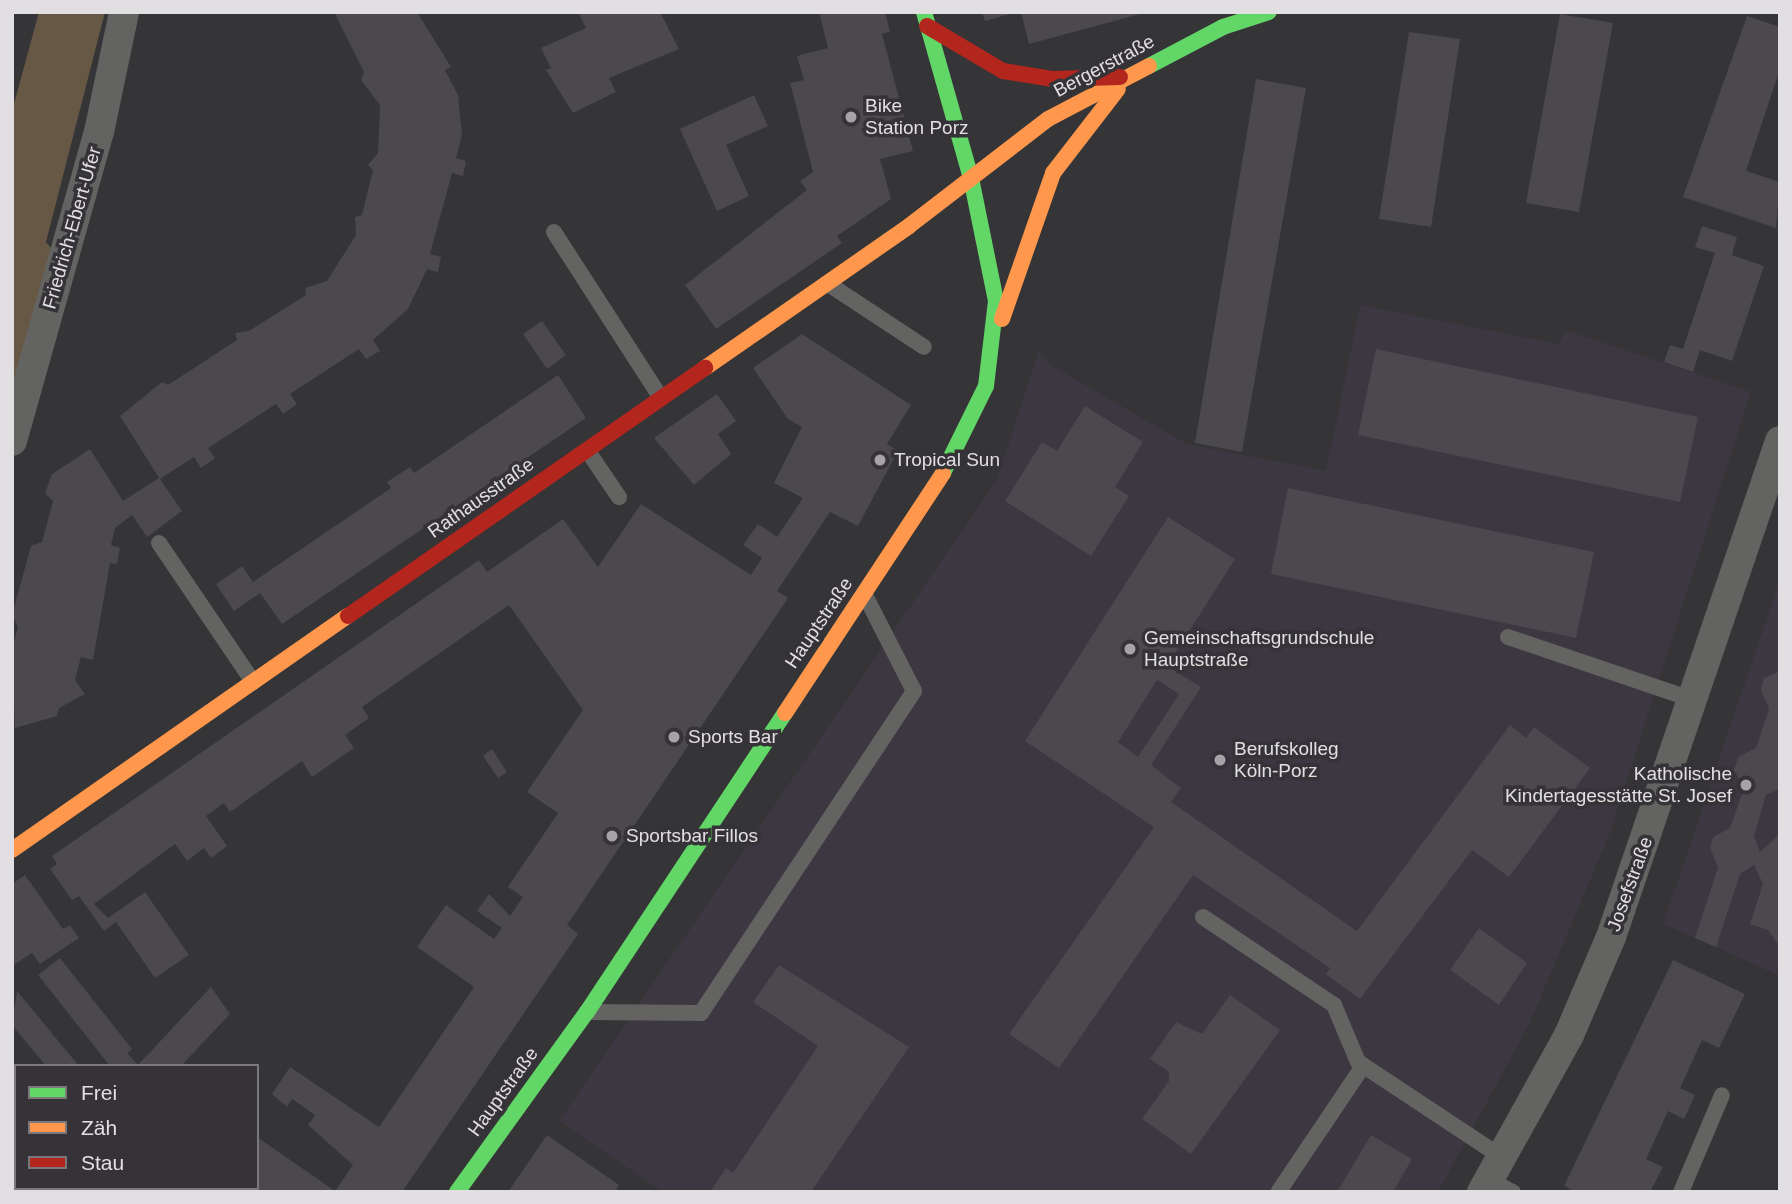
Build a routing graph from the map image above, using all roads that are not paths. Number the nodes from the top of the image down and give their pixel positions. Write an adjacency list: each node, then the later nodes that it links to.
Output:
1 (124, 12): 12 (street, Friedrich-Ebert-Ufer)
2 (1269, 12): 4 (street, Bergerstraße)
3 (926, 19): 4 (street); 5 (street, Hauptstraße)
4 (1129, 76): 5 (street, Bergerstraße); 8 (street)
5 (971, 178): 7 (street, Rathausstraße); 8 (street, Hauptstraße)
6 (554, 232): 10 (lane)
7 (827, 283): 9 (lane); 10 (street, Rathausstraße)
8 (995, 344): 16 (street, Hauptstraße)
9 (924, 347)
10 (661, 398): 13 (street, Rathausstraße)
11 (1780, 440): 19 (street, Josefstraße)
12 (12, 441)
13 (587, 450): 14 (lane); 18 (street, Rathausstraße)
14 (619, 497)
15 (159, 543): 18 (lane)
16 (864, 594): 22 (street, Hauptstraße); 22 (lane)
17 (1508, 637): 19 (lane)
18 (253, 682): 20 (street, Rathausstraße)
19 (1694, 700): 25 (street, Josefstraße)
20 (12, 850)
21 (1202, 917): 23 (lane)
22 (587, 1012): 27 (street, Hauptstraße)
23 (1363, 1066): 25 (lane); 26 (lane)
24 (1722, 1095): 28 (lane)
25 (1497, 1180)
26 (1279, 1191)
27 (457, 1192)
28 (1681, 1192)

